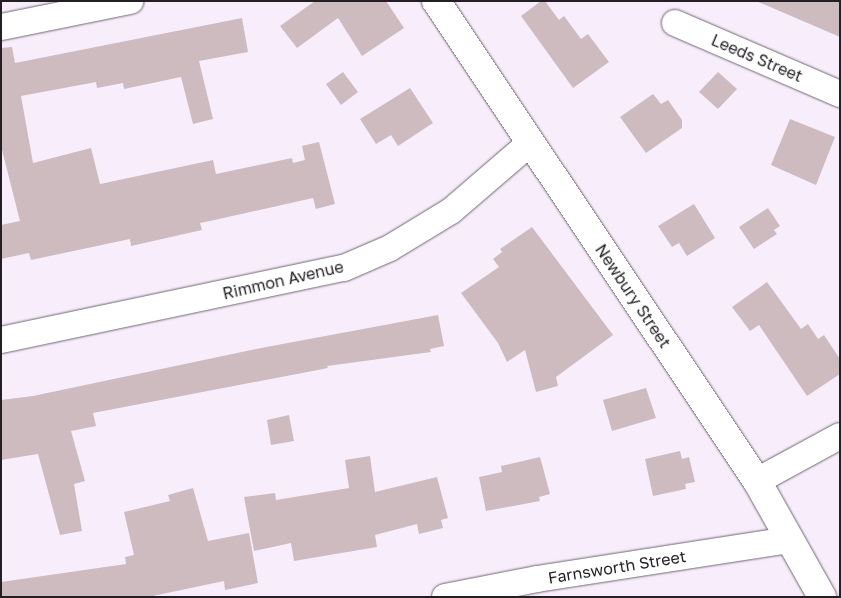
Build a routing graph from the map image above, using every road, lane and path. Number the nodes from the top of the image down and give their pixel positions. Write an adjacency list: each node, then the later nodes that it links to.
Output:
1 (130, 1): 4 (street)
2 (436, 1): 6 (street, Newbury Street)
3 (675, 23): 5 (street, Leeds Street)
4 (1, 27)
5 (840, 94)
6 (530, 143): 7 (street, Rimmon Avenue); 9 (street, Newbury Street)
7 (1, 340)
8 (840, 436): 9 (street)
9 (757, 481): 10 (street, Newbury Street)
10 (790, 540): 11 (street, Farnsworth Street); 12 (street, Newbury Street)
11 (445, 597)
12 (822, 597)

